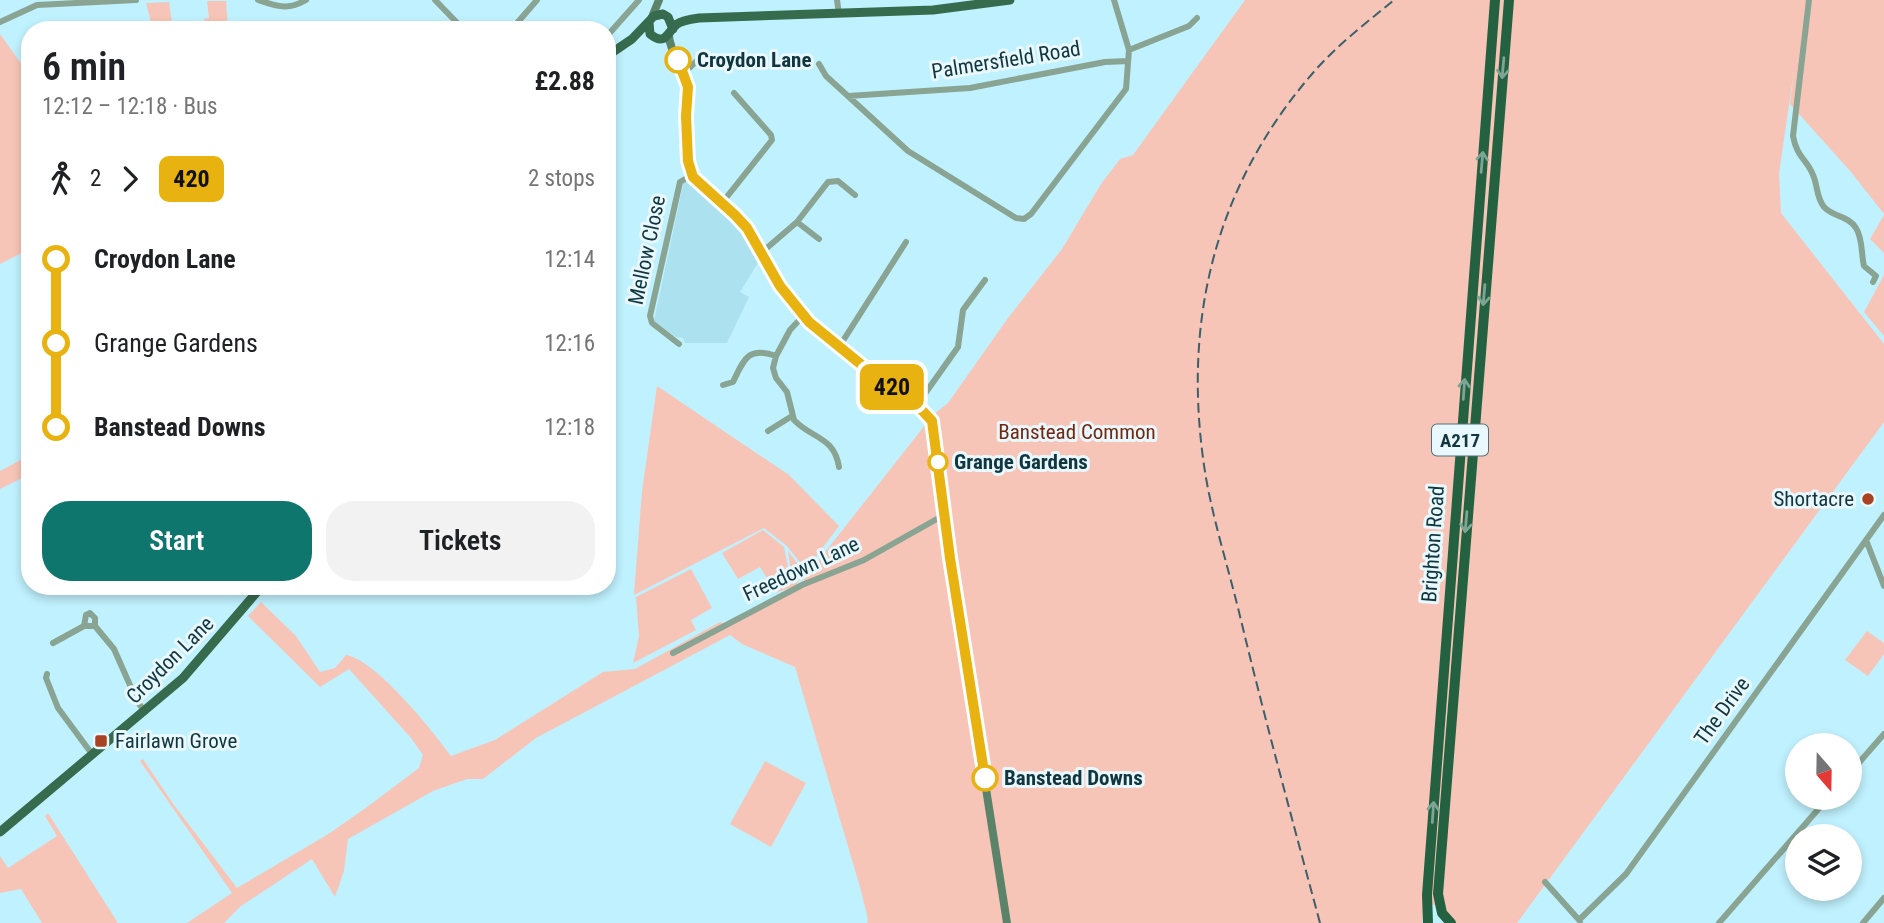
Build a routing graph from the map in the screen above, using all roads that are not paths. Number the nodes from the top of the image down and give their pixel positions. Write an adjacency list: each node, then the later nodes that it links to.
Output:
1 (136, 0): 21 (street)
2 (258, 0): 3 (street)
3 (306, 0)
4 (435, 0): 19 (street)
5 (537, 0): 20 (street)
6 (639, 0): 22 (street)
7 (660, 0): 15 (main road); 17 (main road)
8 (837, 0): 14 (street)
9 (1010, 0): 14 (main road)
10 (1114, 0): 27 (street)
11 (1495, 0): 74 (highway, Brighton Road / A217, one-way to 11)
12 (1509, 0): 71 (highway, Brighton Road / A217, one-way to 71)
13 (1809, 0): 43 (street)
14 (839, 14): 16 (main road)
15 (666, 16): 16 (main road); 17 (main road); 23 (main road)
16 (699, 18): 23 (main road)
17 (650, 19): 24 (main road); 25 (main road)
18 (1196, 19): 27 (street)
19 (455, 21)
20 (519, 21)
21 (0, 22)
22 (616, 26)
23 (671, 32): 24 (main road); 29 (main road)
24 (654, 37): 25 (main road); 29 (main road)
25 (632, 38): 26 (main road)
26 (616, 50)
27 (1129, 50): 30 (street)
28 (704, 54): 32 (street)
29 (675, 55): 32 (main road)
30 (1128, 61): 34 (street, Palmersfield Road); 34 (street)
31 (819, 64): 34 (street)
32 (684, 73): 35 (main road)
33 (734, 93): 37 (street)
34 (848, 96)
35 (692, 175): 37 (main road); 45 (street, Mellow Close)
36 (855, 195): 38 (street)
37 (722, 202): 41 (main road)
38 (797, 222): 39 (street); 41 (street)
39 (819, 239)
40 (906, 242): 46 (street)
41 (761, 253): 44 (main road)
42 (985, 280): 49 (street)
43 (1873, 282)
44 (803, 316): 46 (main road); 47 (street)
45 (679, 344)
46 (839, 347): 49 (main road)
47 (776, 356): 48 (street); 50 (street)
48 (723, 385)
49 (917, 405): 53 (main road)
50 (792, 416): 51 (street); 52 (street)
51 (768, 431)
52 (839, 467)
53 (944, 515): 61 (street, Freedown Lane); 73 (main road)
54 (1884, 515): 55 (street, The Drive)
55 (1866, 540): 56 (street); 72 (street, The Drive)
56 (1884, 586)
57 (254, 595): 63 (main road, Croydon Lane)
58 (84, 626): 59 (street); 59 (street); 60 (street)
59 (96, 626): 63 (street)
60 (52, 643)
61 (673, 653)
62 (47, 674): 65 (street)
63 (145, 712): 65 (main road, Croydon Lane)
64 (1884, 734): 66 (street)
65 (92, 754): 68 (main road, Croydon Lane)
66 (1862, 759)
67 (1818, 810): 75 (street)
68 (1, 829)
69 (1545, 882): 72 (street)
70 (1884, 898): 76 (street)
71 (1449, 921): 74 (highway)
72 (1580, 922)
73 (1007, 923)
74 (1429, 923)
75 (1719, 923)
76 (1863, 923)

